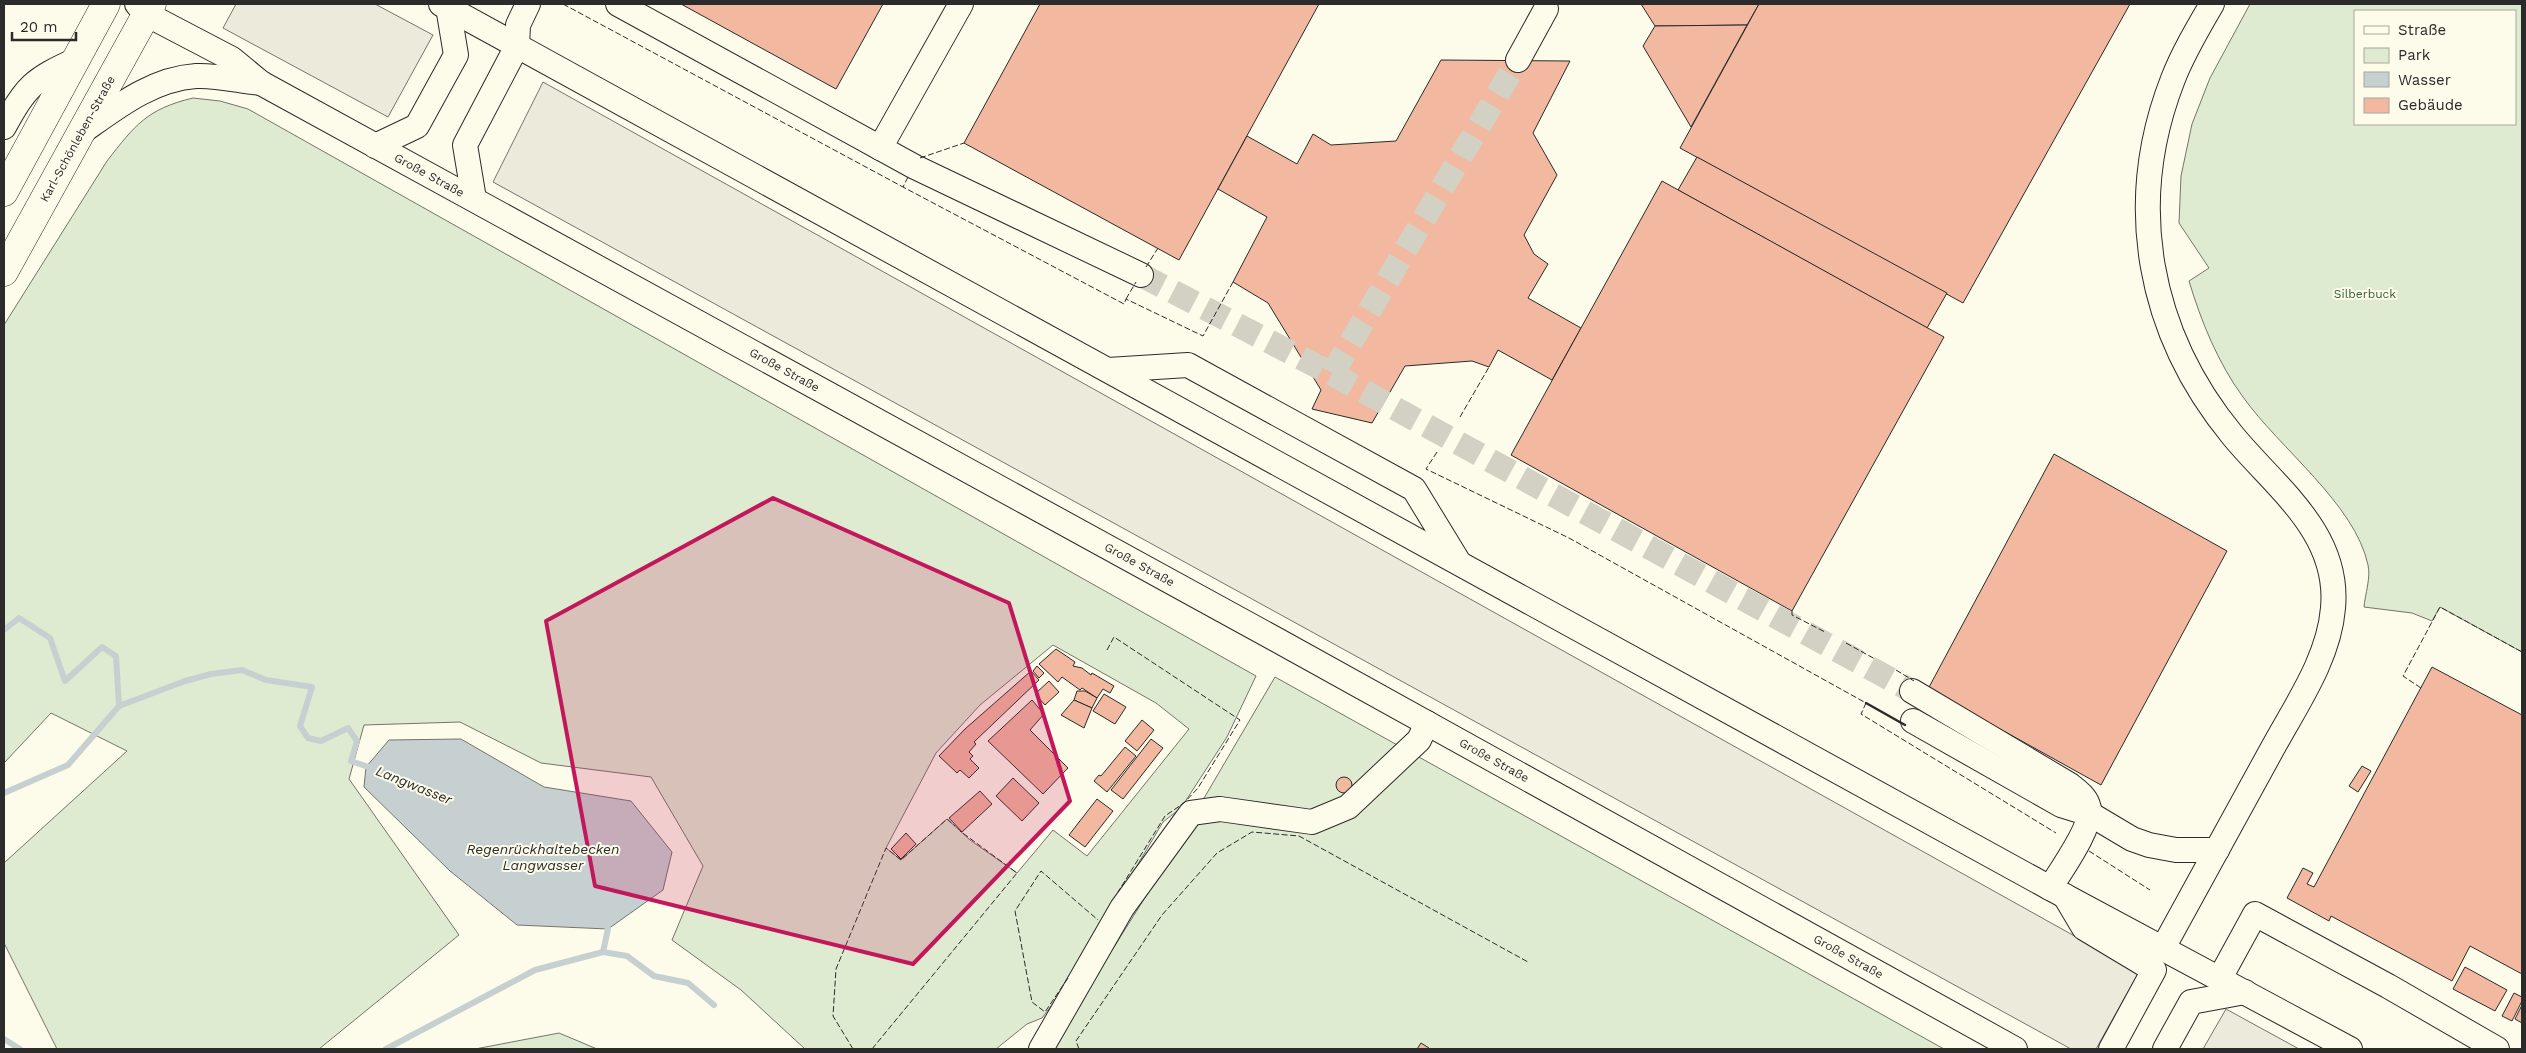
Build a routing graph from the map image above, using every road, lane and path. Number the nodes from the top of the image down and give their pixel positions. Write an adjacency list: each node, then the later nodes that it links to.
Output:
1 (106, 4): 10 (main road)
2 (528, 4): 9 (lane)
3 (618, 4): 16 (lane)
4 (961, 4): 16 (lane)
5 (2212, 4): 27 (lane)
6 (444, 6): 9 (lane); 15 (lane)
7 (145, 7): 12 (lane, Große Straße); 14 (main road, Karl-Schönleben-Straße)
8 (1546, 9): 11 (lane)
9 (517, 46): 18 (lane); 21 (lane)
10 (76, 60): 13 (lane); 17 (main road)
11 (1518, 60)
12 (261, 83): 14 (lane, Große Straße); 15 (lane, Große Straße)
13 (4, 127)
14 (82, 131): 19 (main road, Karl-Schönleben-Straße)
15 (375, 146): 18 (lane, Große Straße)
16 (880, 148): 20 (lane)
17 (4, 192)
18 (474, 200): 25 (lane, Große Straße)
19 (4, 272)
20 (1141, 275)
21 (1108, 370): 22 (lane); 22 (lane)
22 (1459, 563): 28 (lane)
23 (1912, 691): 26 (lane)
24 (1913, 721): 26 (lane)
25 (1427, 723): 32 (lane); 33 (lane, Große Straße)
26 (2090, 814): 27 (lane); 28 (lane)
27 (2217, 850): 29 (lane)
28 (2057, 892): 29 (lane); 34 (lane)
29 (2163, 948): 30 (lane)
30 (2220, 978): 31 (lane); 37 (lane)
31 (2245, 992): 35 (lane); 36 (lane)
32 (1041, 1049)
33 (2015, 1049)
34 (2111, 1049)
35 (2165, 1049)
36 (2350, 1049)
37 (2497, 1049)

